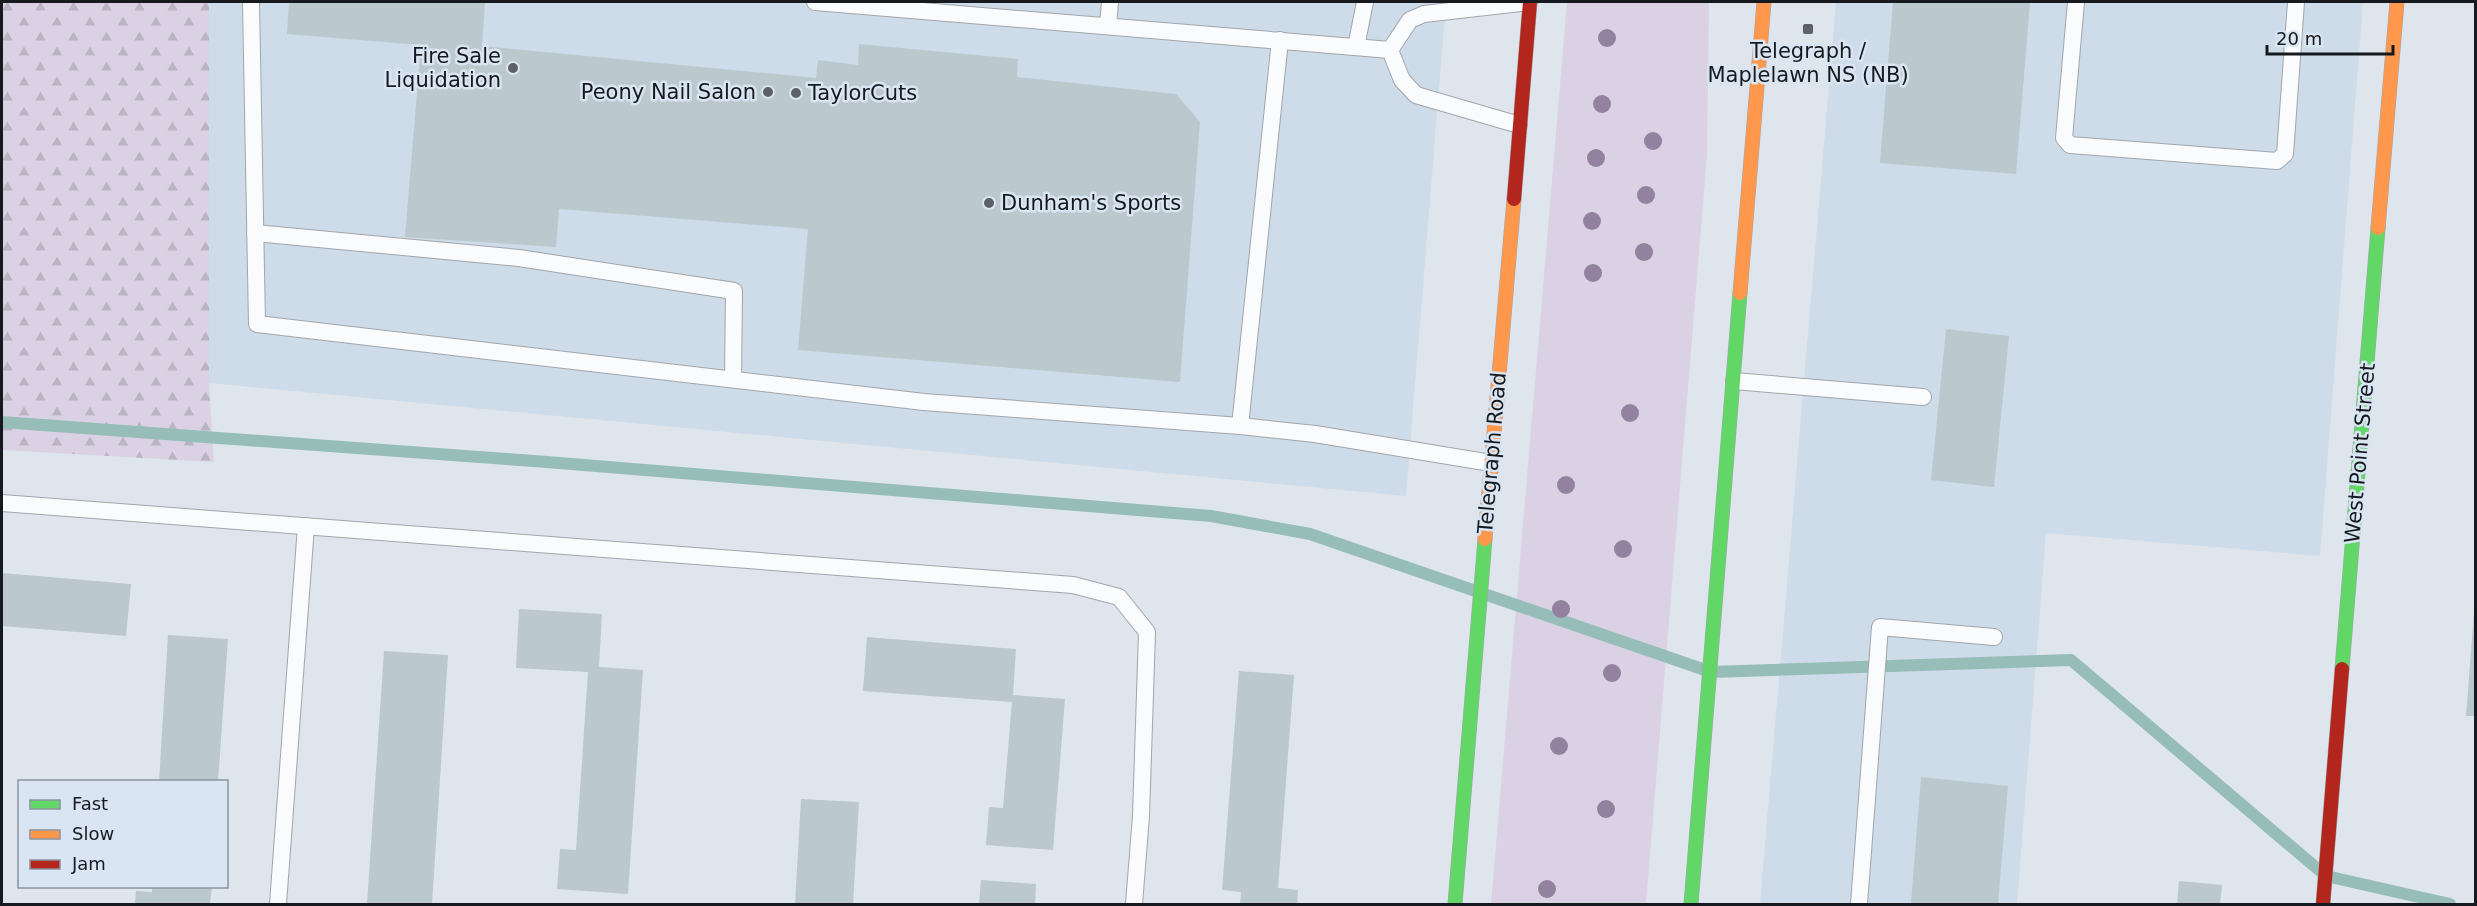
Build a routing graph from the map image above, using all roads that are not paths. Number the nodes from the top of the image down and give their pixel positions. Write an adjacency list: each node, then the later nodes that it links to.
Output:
1 (251, 2): 15 (lane)
2 (815, 2): 10 (lane)
3 (1110, 2): 10 (lane)
4 (1365, 2): 12 (lane)
5 (1530, 2): 13 (lane); 14 (main road, Telegraph Road)
6 (1764, 2): 17 (main road)
7 (2076, 2): 8 (lane)
8 (2296, 2)
9 (2397, 2): 29 (main road, West Point Street)
10 (1108, 25): 11 (lane)
11 (1280, 40): 12 (lane); 19 (lane)
12 (1356, 47): 13 (lane)
13 (1390, 50): 14 (lane)
14 (1519, 125): 20 (main road, Telegraph Road)
15 (255, 233): 16 (lane); 16 (lane)
16 (733, 379): 19 (lane)
17 (1734, 381): 18 (lane); 27 (main road)
18 (1923, 397)
19 (1240, 426): 20 (lane)
20 (1491, 463): 26 (main road, Telegraph Road)
21 (2, 503): 22 (lane)
22 (306, 526): 24 (lane); 25 (lane)
23 (1994, 637): 28 (lane)
24 (278, 904)
25 (1134, 904)
26 (1455, 904)
27 (1691, 904)
28 (1859, 904)
29 (2324, 904)

